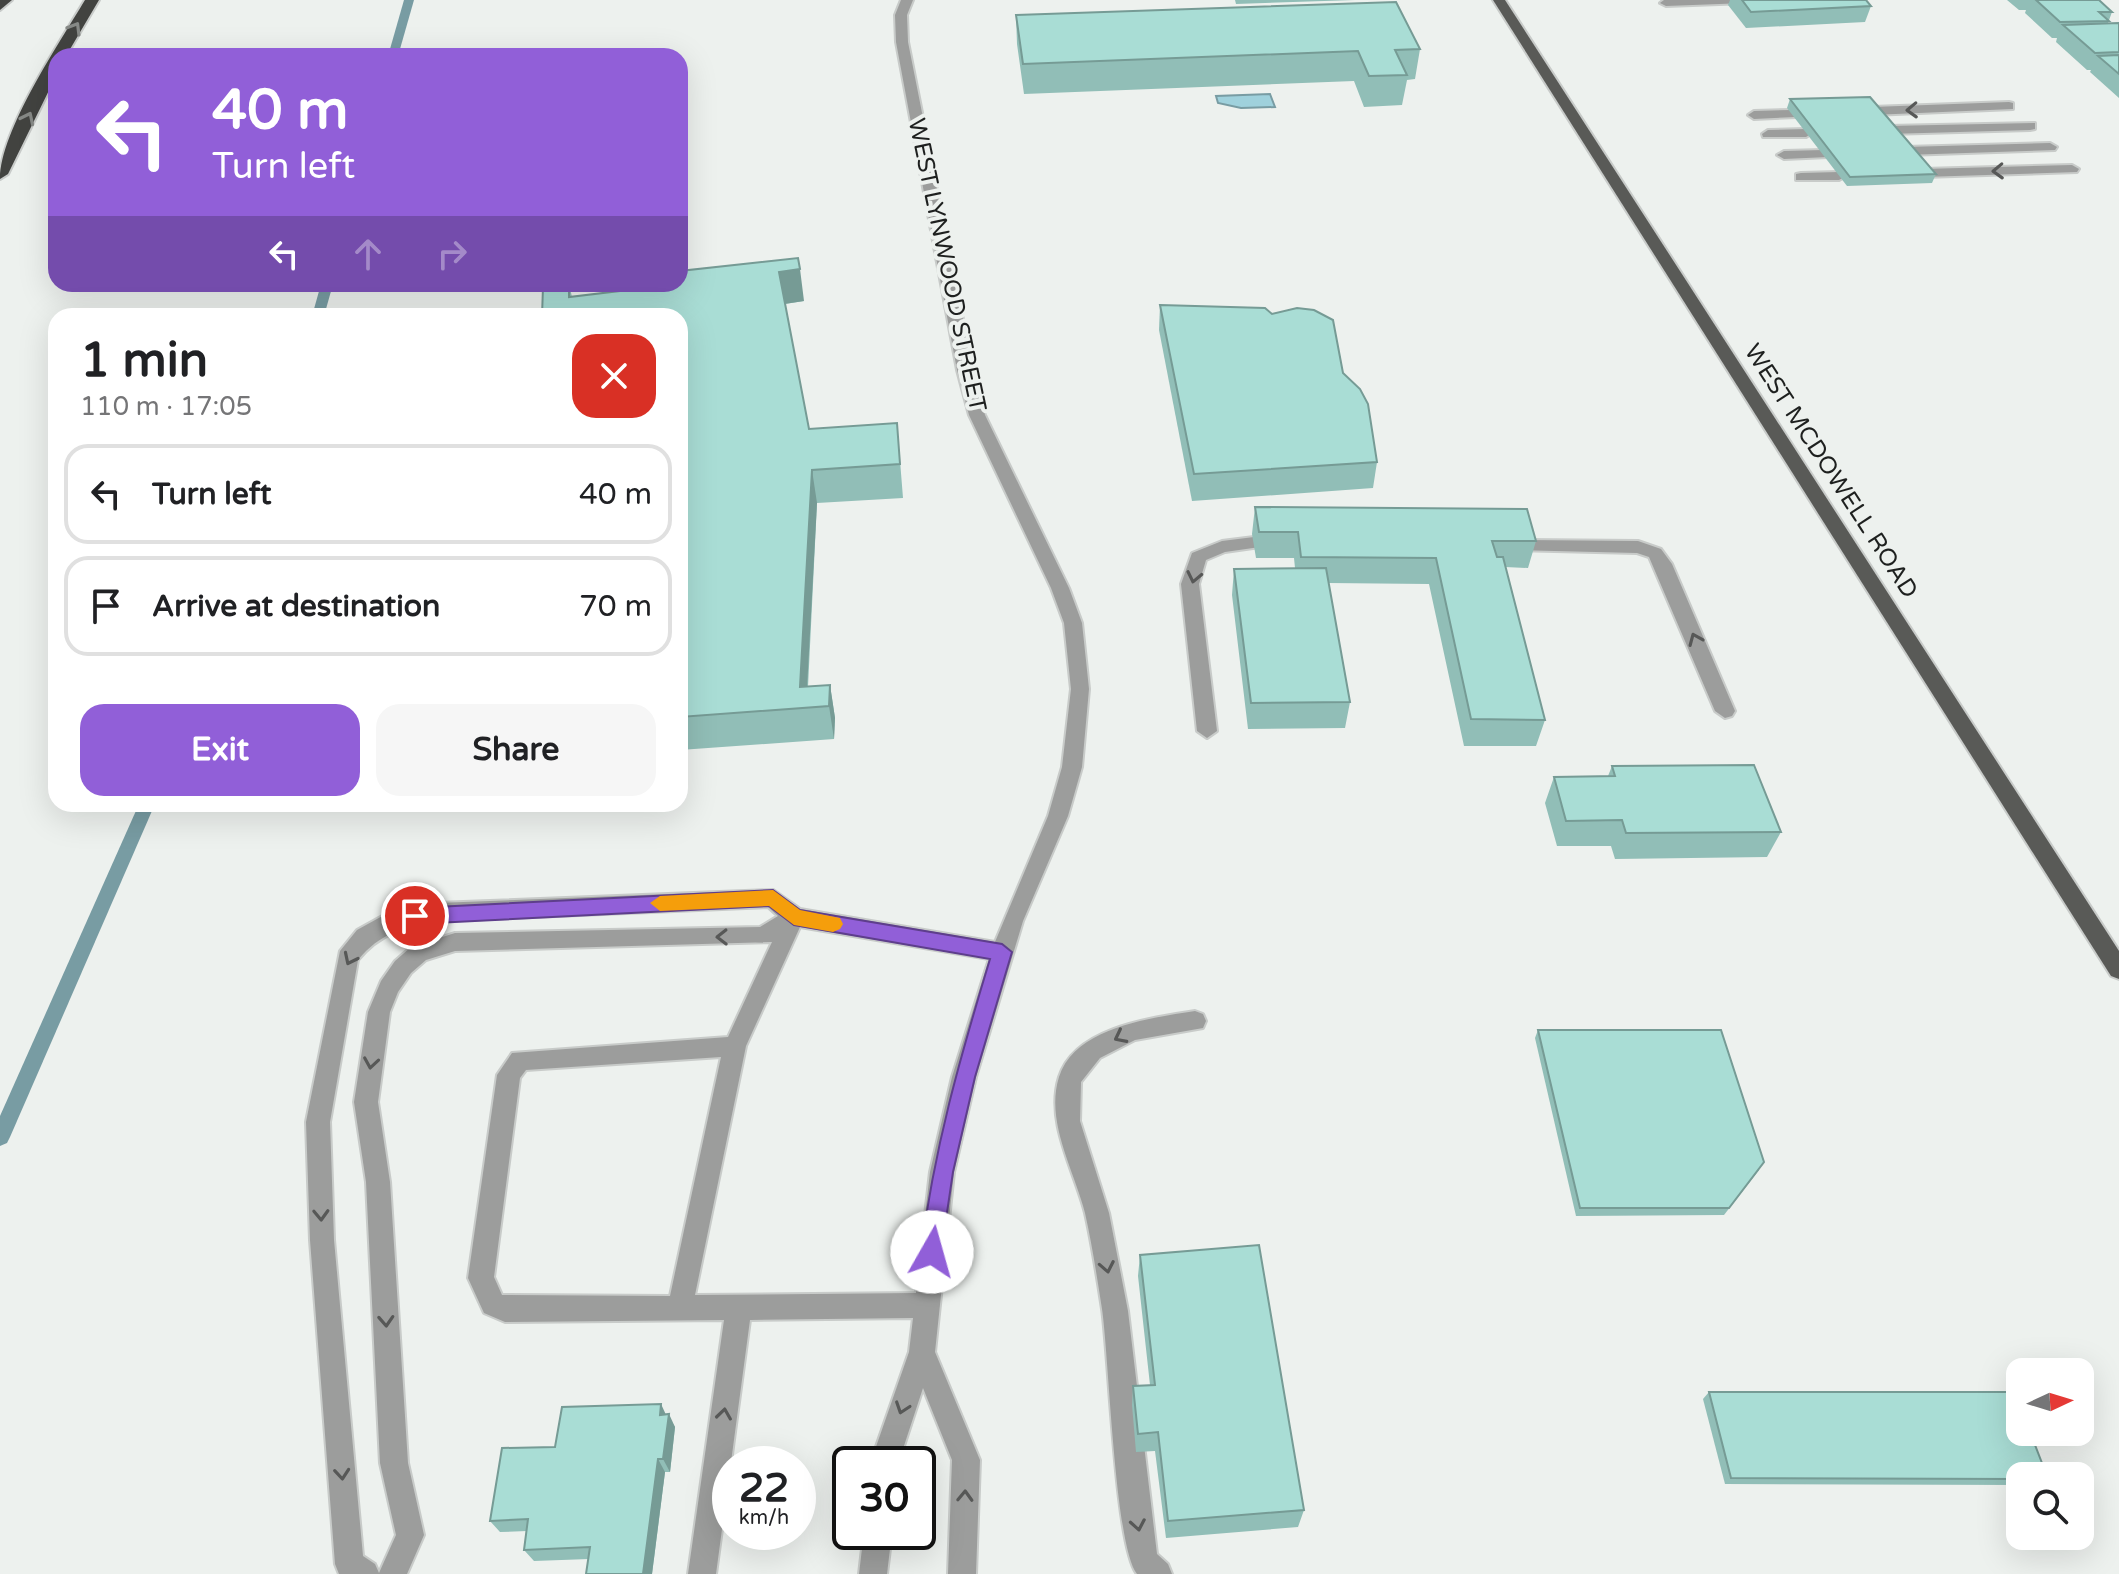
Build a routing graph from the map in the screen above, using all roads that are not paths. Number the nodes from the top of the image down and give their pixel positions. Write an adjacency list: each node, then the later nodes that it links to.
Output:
1 (5, 0): 7 (highway)
2 (92, 0): 8 (highway, one-way to 2)
3 (907, 0): 32 (street, WEST LYNWOOD STREET)
4 (1499, 0): 33 (main road, WEST MCDOWELL ROAD)
5 (1746, 0): 6 (street)
6 (1666, 3)
7 (0, 6)
8 (64, 48)
9 (48, 77): 24 (highway, one-way to 9)
10 (2009, 106): 11 (street, one-way to 11)
11 (1872, 111)
12 (1792, 114): 13 (street)
13 (1754, 115)
14 (2030, 126): 15 (street)
15 (1888, 130)
16 (1806, 133): 17 (street)
17 (1768, 134)
18 (2050, 147): 19 (street)
19 (1905, 151)
20 (1823, 154): 21 (street)
21 (1784, 155)
22 (2072, 169): 23 (street, one-way to 23)
23 (1923, 173)
24 (0, 174)
25 (1839, 176): 26 (street)
26 (1801, 177)
27 (1254, 543): 30 (street, one-way to 30)
28 (1522, 546): 29 (street, one-way to 28)
29 (1725, 711)
30 (1207, 731)
31 (794, 917): 32 (street); 35 (street); 42 (street, one-way to 42); 43 (street, one-way to 43)
32 (1002, 952): 36 (street, WEST LYNWOOD STREET)
33 (2119, 970)
34 (1195, 1021): 47 (street, one-way to 47)
35 (735, 1046): 38 (street); 38 (street)
36 (926, 1305): 37 (street); 39 (street, WEST LYNWOOD STREET)
37 (739, 1307): 38 (street); 44 (street, one-way to 37)
38 (680, 1308)
39 (922, 1352): 40 (street, WEST LYNWOOD STREET, one-way to 40); 46 (street, WEST LYNWOOD STREET, one-way to 39)
40 (890, 1446)
41 (876, 1550): 45 (street)
42 (365, 1574)
43 (393, 1574)
44 (702, 1574)
45 (873, 1574)
46 (962, 1574)
47 (1158, 1574)

